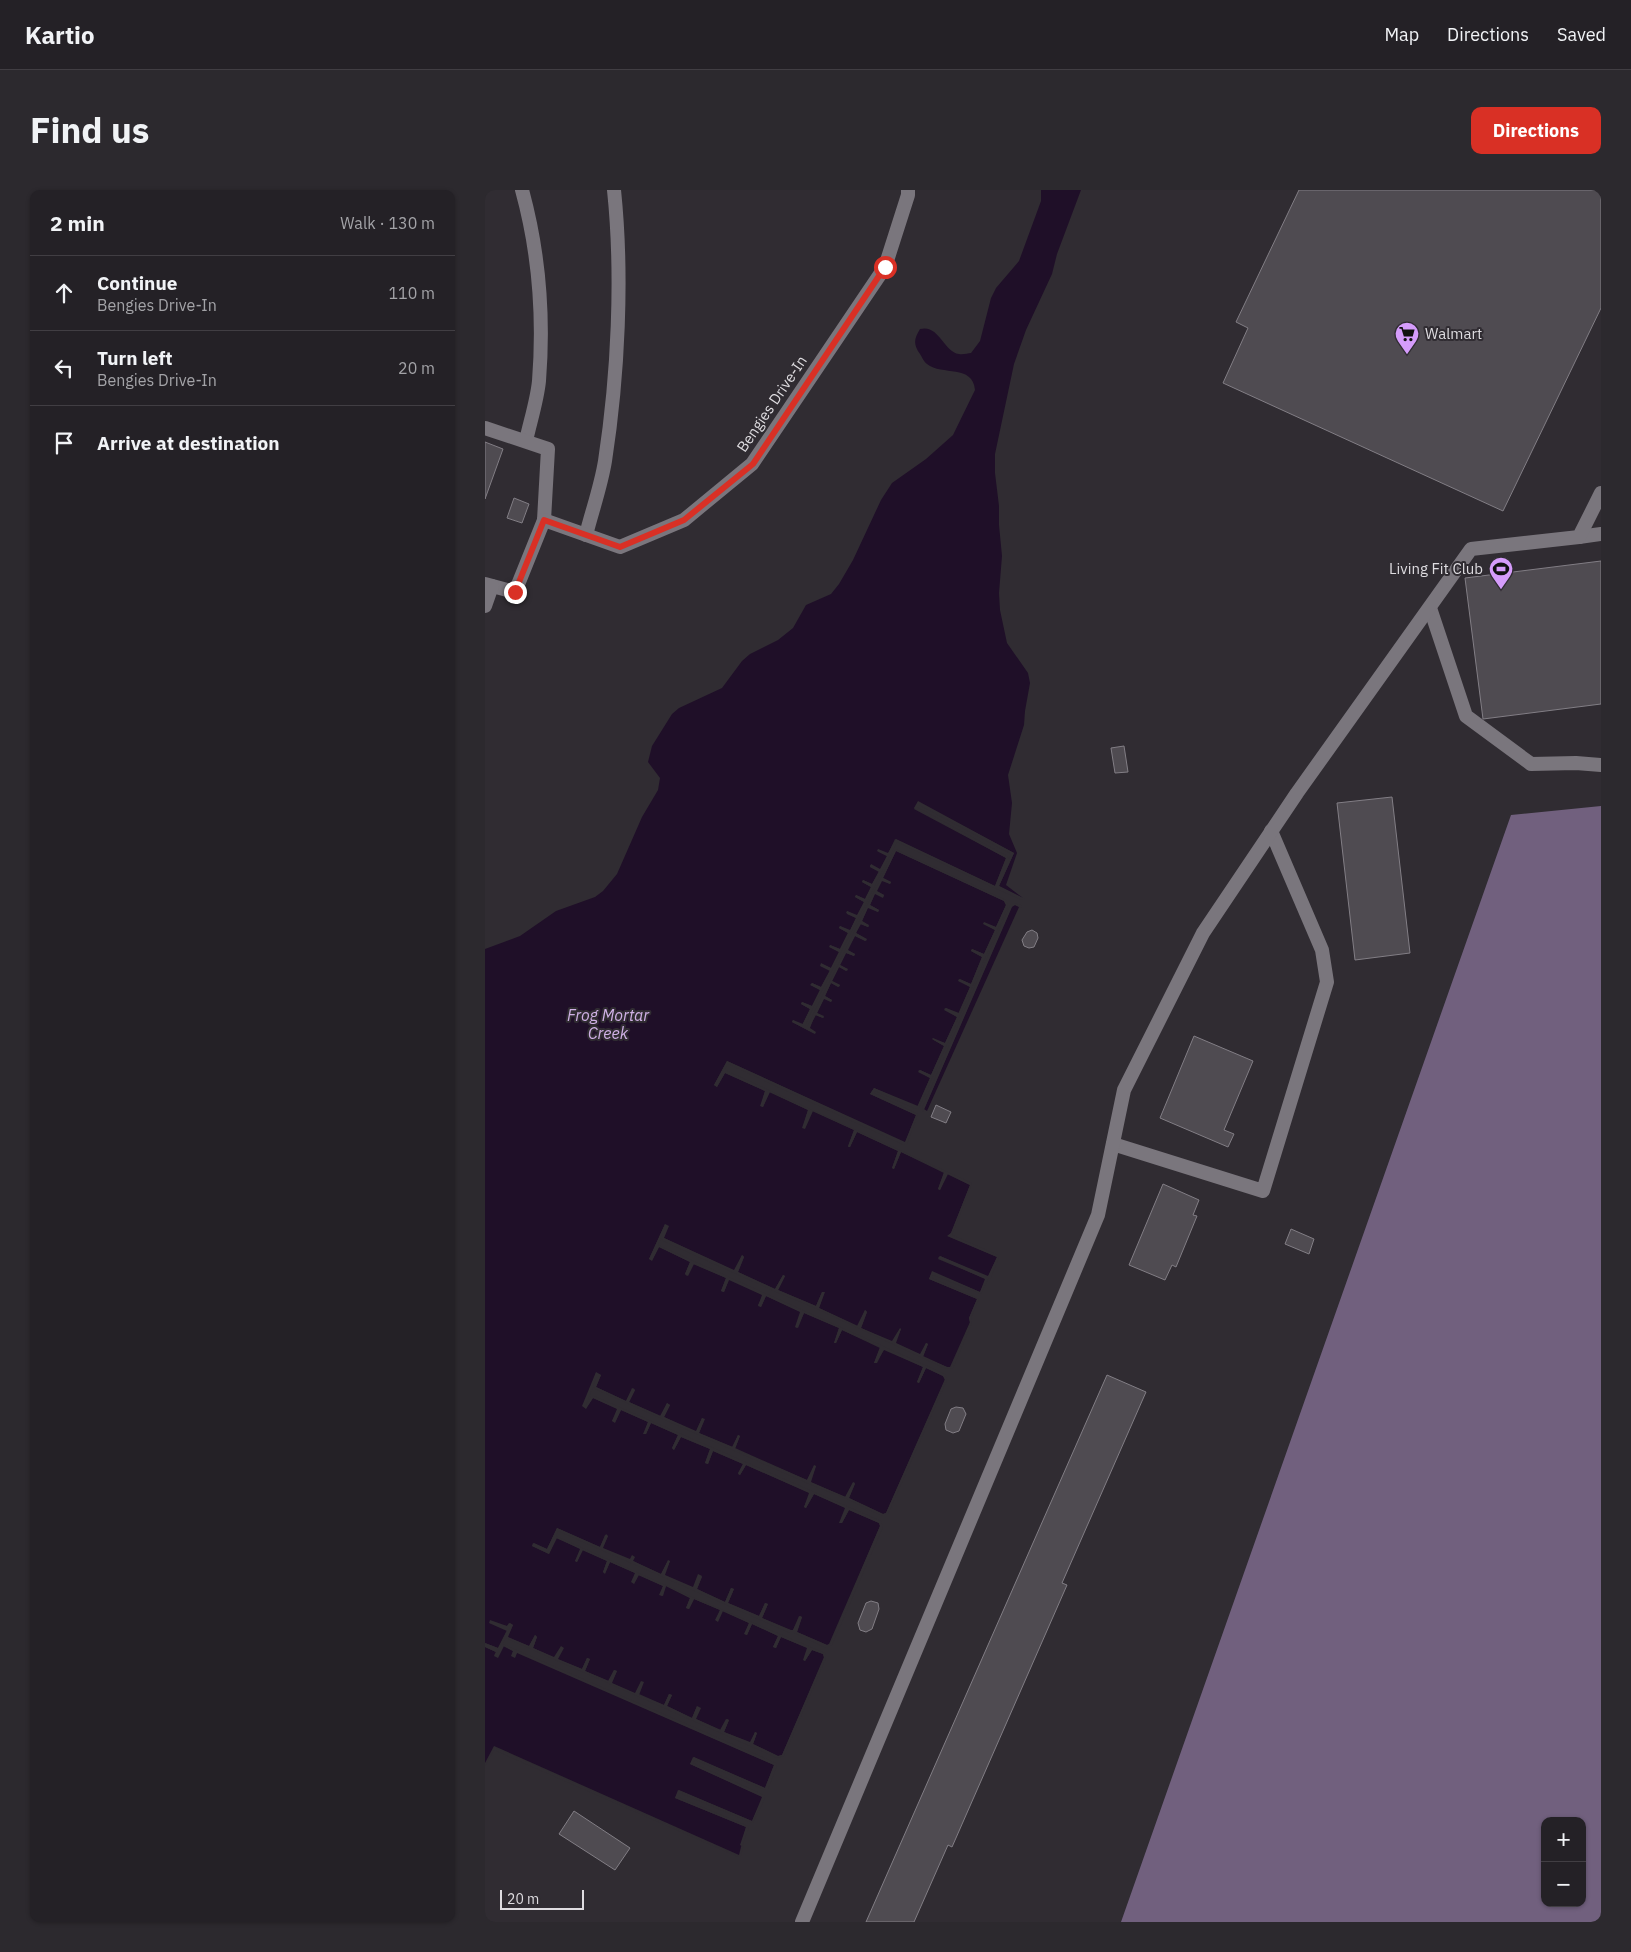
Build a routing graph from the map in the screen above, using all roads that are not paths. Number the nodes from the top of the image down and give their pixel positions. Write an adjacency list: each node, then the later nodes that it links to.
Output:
1 (522, 190): 5 (lane)
2 (614, 190): 9 (lane)
3 (907, 190): 9 (lane, Bengies Drive-In)
4 (485, 428): 5 (lane)
5 (526, 442): 7 (lane)
6 (1601, 493): 10 (lane)
7 (544, 520): 9 (lane, Bengies Drive-In); 11 (lane)
8 (1601, 534): 10 (lane)
9 (586, 535)
10 (1579, 537): 13 (lane)
11 (489, 585): 12 (lane)
12 (485, 606)
13 (1430, 608): 14 (lane); 15 (lane)
14 (1601, 765)
15 (1271, 831): 16 (lane); 16 (lane)
16 (1113, 1144): 17 (lane)
17 (802, 1922)

